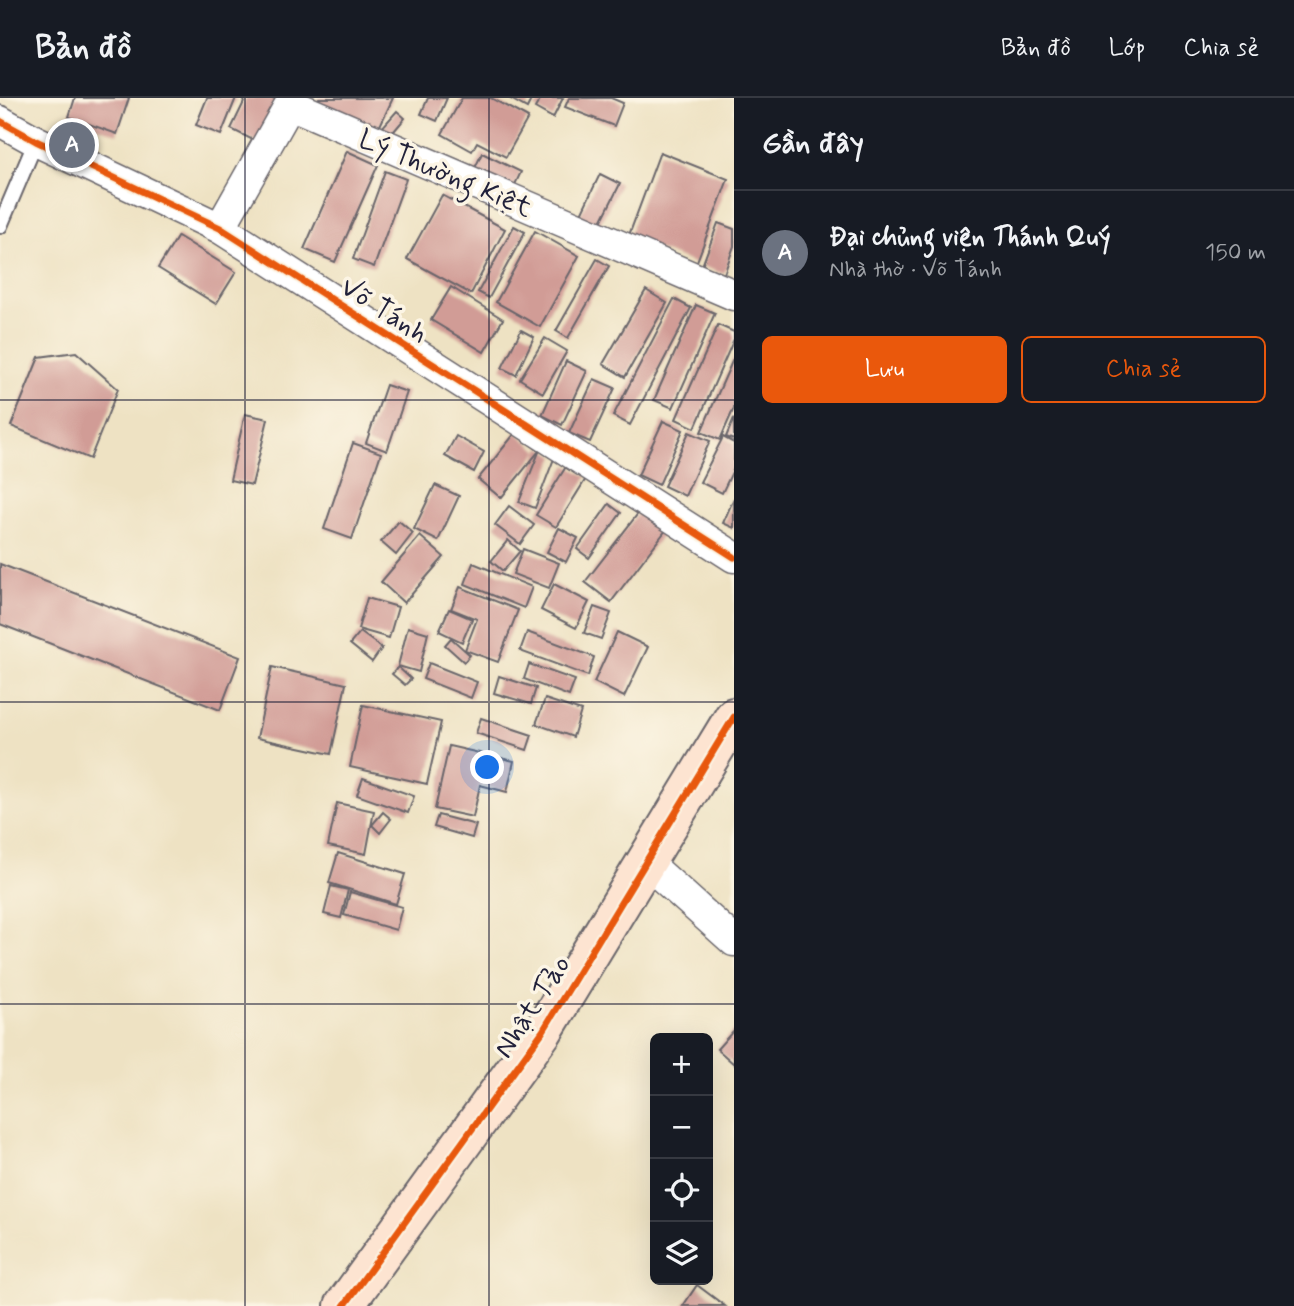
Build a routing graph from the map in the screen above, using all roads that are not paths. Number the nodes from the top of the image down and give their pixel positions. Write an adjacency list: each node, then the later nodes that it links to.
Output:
1 (0, 121): 2 (street, Võ Tánh)
2 (36, 141): 3 (lane); 4 (street, Võ Tánh)
3 (0, 226)
4 (220, 228): 5 (street, Lý Thường Kiệt); 6 (street, Võ Tánh)
5 (734, 295)
6 (734, 557)
7 (734, 717): 8 (street, Nhật Tảo)
8 (646, 862): 9 (street); 10 (street, Nhật Tảo)
9 (734, 941)
10 (344, 1306)

